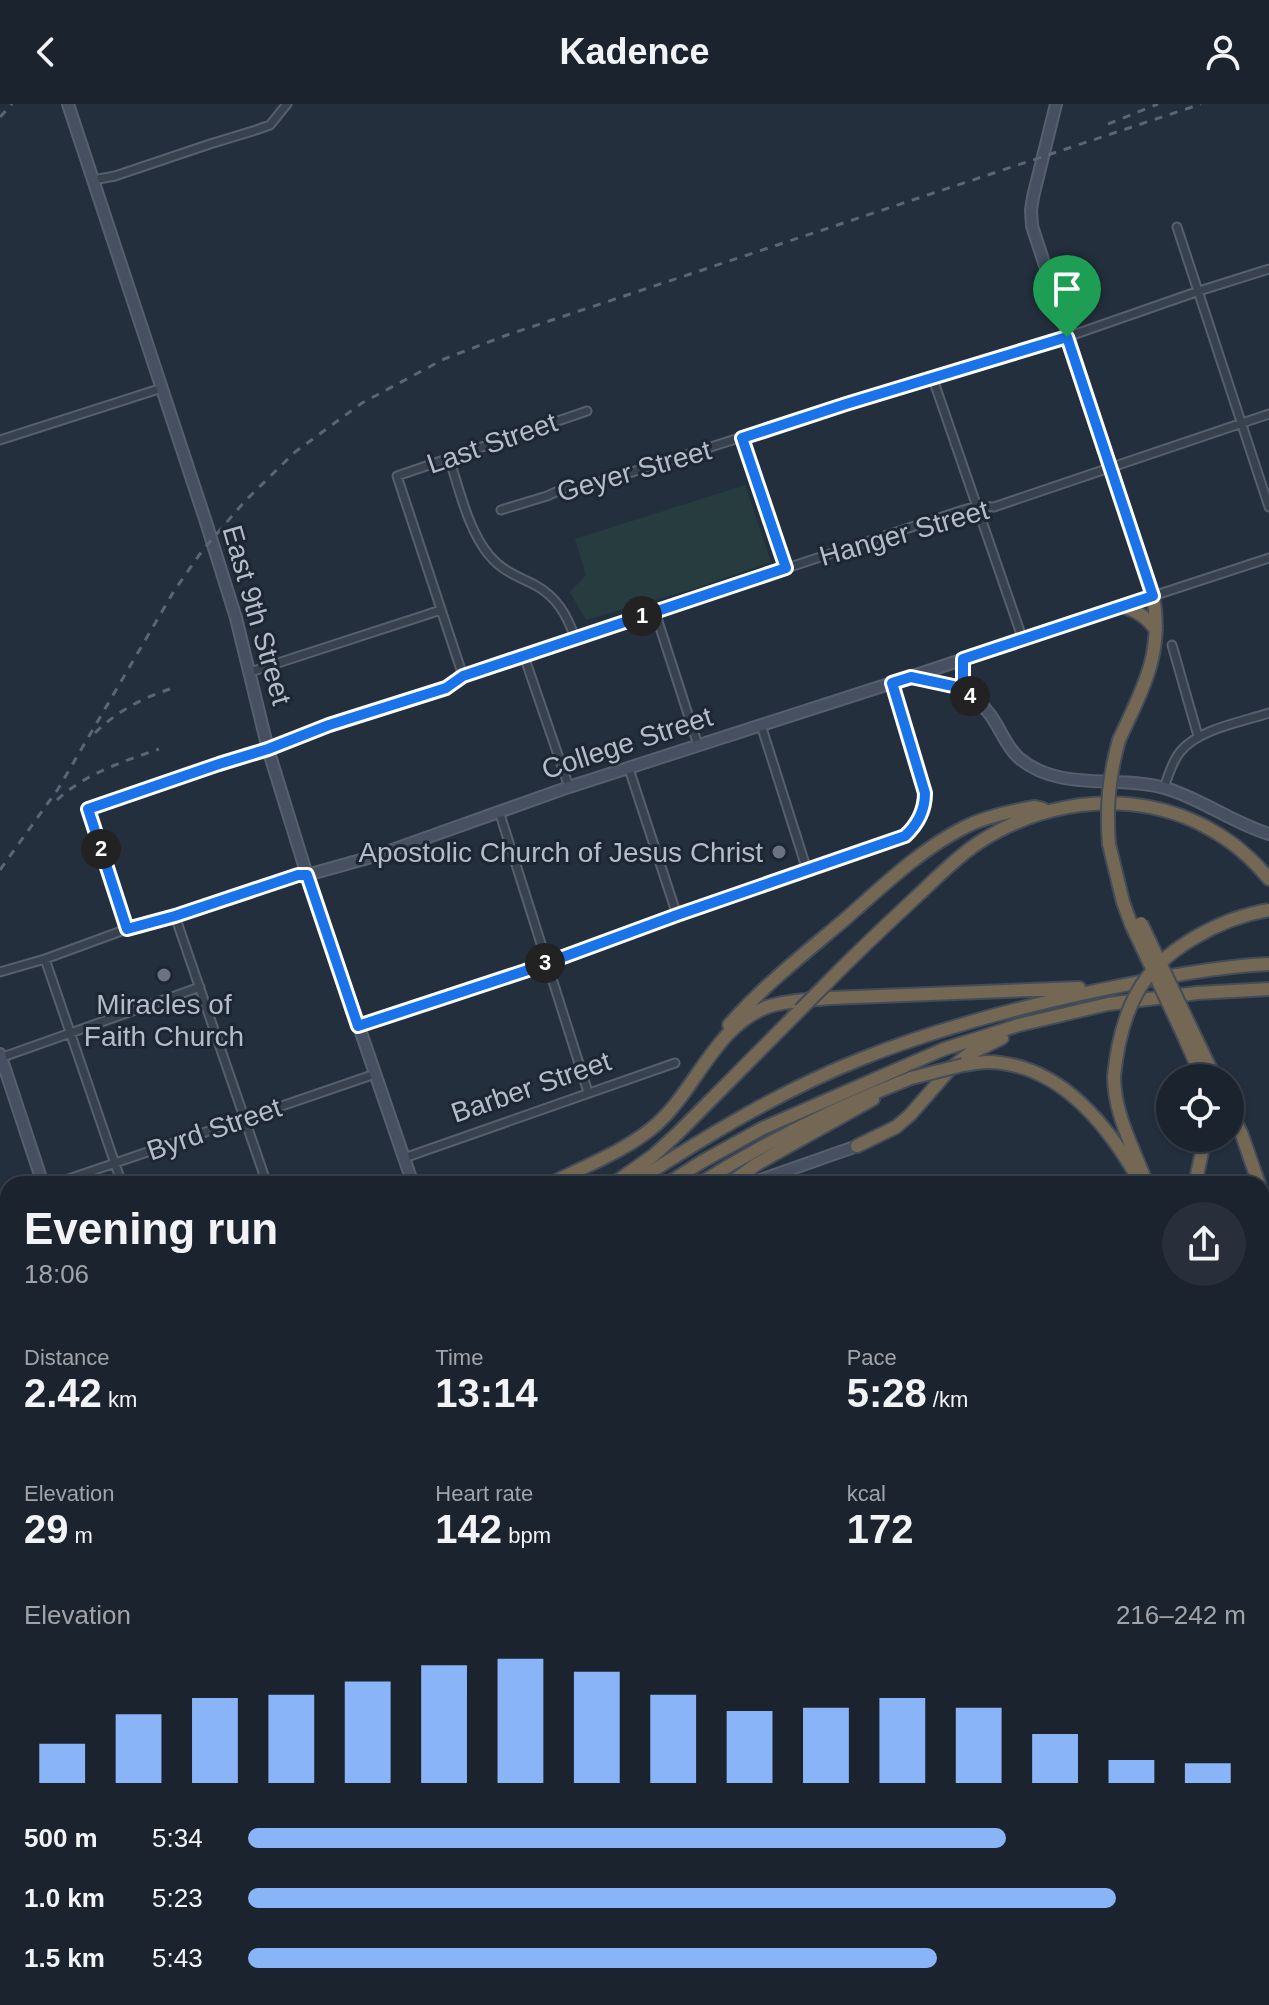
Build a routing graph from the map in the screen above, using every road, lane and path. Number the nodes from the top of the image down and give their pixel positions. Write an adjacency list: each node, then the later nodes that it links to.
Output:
1 (68, 104): 4 (main road, East 9th Street)
2 (287, 104): 4 (street)
3 (1056, 104): 8 (main road)
4 (93, 180): 10 (main road, East 9th Street)
5 (1177, 227): 7 (street)
6 (1269, 269): 7 (street, Geyer Street)
7 (1199, 291): 8 (street, Geyer Street); 13 (street)
8 (1067, 337): 9 (street, Geyer Street); 17 (main road)
9 (933, 379): 14 (street, Geyer Street); 18 (street)
10 (162, 388): 15 (street); 34 (main road, East 9th Street)
11 (587, 411): 16 (street, Last Street)
12 (1269, 414): 13 (street, Hanger Street)
13 (1241, 423): 17 (street, Hanger Street); 19 (street)
14 (742, 438): 20 (street, Geyer Street); 22 (street)
15 (0, 440)
16 (449, 458): 25 (street, Last Street); 28 (street)
17 (1110, 466): 18 (street, Hanger Street); 23 (main road)
18 (977, 506): 22 (street, Hanger Street); 29 (street)
19 (1269, 507)
20 (501, 510)
21 (1269, 558): 23 (street, College Street)
22 (786, 568): 26 (street, Hanger Street)
23 (1153, 596): 24 (main road, College Street); 27 (highway)
24 (1124, 607): 27 (highway); 29 (main road, College Street)
25 (441, 610): 34 (street); 35 (street)
26 (655, 612): 28 (street, Hanger Street); 43 (street)
27 (1157, 631): 67 (highway, bridge)
28 (575, 638): 31 (street, Hanger Street)
29 (1023, 640): 32 (main road, College Street)
30 (1172, 645): 42 (street)
31 (524, 656): 35 (street, Hanger Street); 46 (street)
32 (963, 659): 33 (main road, College Street); 39 (main road)
33 (948, 665): 36 (main road, College Street); 38 (main road)
34 (250, 672): 44 (main road, East 9th Street)
35 (463, 676): 44 (street, Hanger Street)
36 (911, 677): 37 (main road, College Street); 38 (main road)
37 (892, 683): 41 (main road, College Street); 51 (street)
38 (953, 686): 39 (main road)
39 (976, 700): 47 (main road)
40 (1269, 713): 42 (street)
41 (761, 725): 43 (main road, College Street); 51 (street)
42 (1198, 736): 47 (street)
43 (698, 745): 45 (main road, College Street)
44 (268, 749): 52 (main road, East 9th Street); 57 (street, Hanger Street)
45 (629, 769): 46 (main road, College Street); 55 (street)
46 (569, 787): 48 (main road, College Street)
47 (1164, 788): 50 (main road)
48 (499, 811): 52 (main road, College Street); 59 (street)
49 (1049, 811): 53 (highway); 75 (highway); 89 (highway, bridge)
50 (1269, 834)
51 (807, 870): 55 (street)
52 (307, 875): 56 (street, College Street); 66 (main road, East 9th Street)
53 (1269, 879)
54 (1269, 910): 96 (highway, bridge)
55 (677, 915): 59 (street)
56 (175, 916): 57 (street, College Street); 62 (street)
57 (127, 929): 58 (street, College Street)
58 (45, 959): 61 (street, College Street); 68 (street)
59 (547, 963): 66 (street); 76 (street)
60 (1269, 964): 63 (highway)
61 (0, 972)
62 (200, 987): 68 (street); 77 (street)
63 (1114, 987): 75 (highway); 90 (highway)
64 (1269, 989): 65 (highway)
65 (1108, 1004): 79 (highway); 91 (highway)
66 (358, 1026): 73 (main road, East 9th Street)
67 (1186, 1029): 71 (highway); 72 (highway)
68 (70, 1032): 69 (street); 82 (street)
69 (0, 1056): 83 (main road)
70 (675, 1063): 76 (street, Barber Street)
71 (1197, 1064)
72 (1207, 1064)
73 (375, 1074): 77 (street, Byrd Street); 81 (main road, East 9th Street)
74 (911, 1078): 92 (highway); 93 (highway); 95 (highway, bridge)
75 (689, 1085): 88 (highway)
76 (588, 1092): 81 (street, Barber Street)
77 (245, 1118): 82 (street, Byrd Street); 86 (street)
78 (1244, 1141): 98 (highway)
79 (857, 1146): 94 (main road)
80 (1202, 1152): 97 (highway)
81 (404, 1158): 87 (main road, East 9th Street)
82 (115, 1163): 84 (street, Byrd Street); 85 (street)
83 (40, 1176)
84 (77, 1176)
85 (119, 1176)
86 (264, 1176)
87 (410, 1176)
88 (564, 1176)
89 (624, 1176)
90 (645, 1176)
91 (680, 1176)
92 (712, 1176)
93 (740, 1176)
94 (772, 1176)
95 (1138, 1176)
96 (1141, 1176)
97 (1197, 1176)
98 (1256, 1176)

